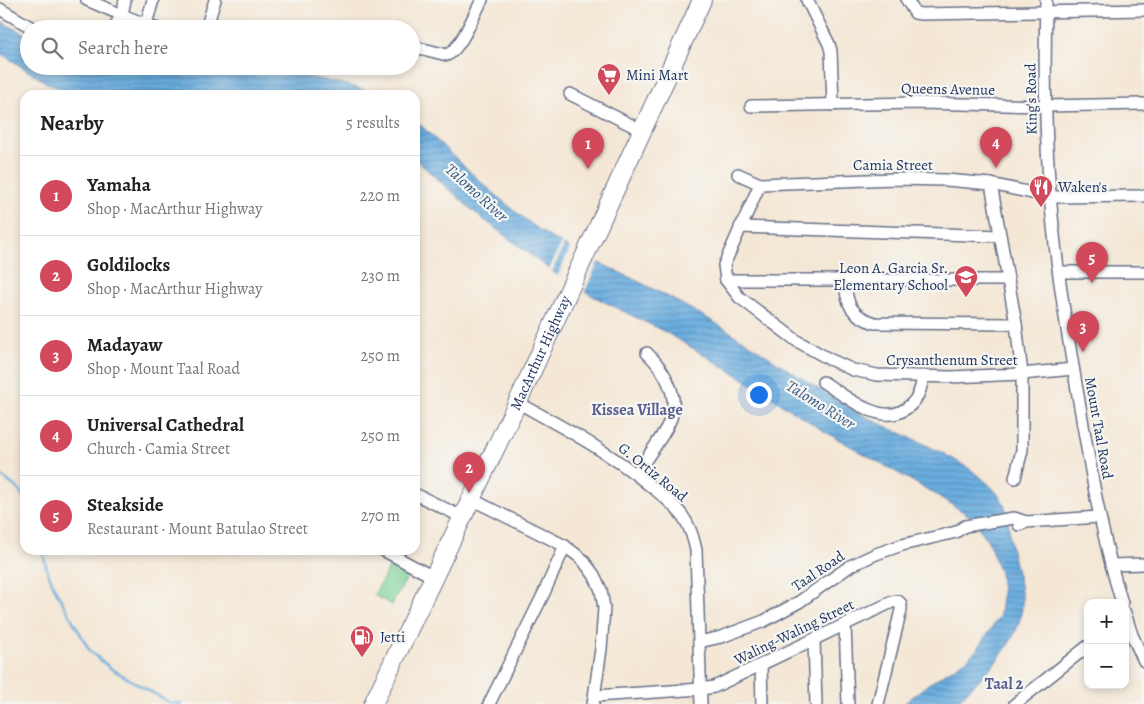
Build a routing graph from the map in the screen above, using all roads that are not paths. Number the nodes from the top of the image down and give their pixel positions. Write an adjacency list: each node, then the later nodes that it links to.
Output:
1 (87, 0): 12 (street)
2 (125, 0): 12 (street)
3 (153, 0): 16 (street)
4 (215, 0): 17 (street)
5 (482, 0): 18 (street)
6 (702, 0): 24 (highway, MacArthur Highway)
7 (807, 0): 21 (street)
8 (907, 0): 9 (street)
9 (1046, 5): 11 (street); 23 (street, King's Road)
10 (0, 8): 13 (street)
11 (1144, 10)
12 (122, 15): 14 (street); 15 (street)
13 (20, 20)
14 (119, 20)
15 (135, 20)
16 (147, 20)
17 (209, 20)
18 (420, 48)
19 (570, 94): 24 (street)
20 (1144, 104): 23 (street, Queens Avenue)
21 (832, 105): 22 (street, Queens Avenue); 23 (street, Queens Avenue)
22 (751, 106)
23 (1045, 106): 29 (street, King's Road)
24 (643, 131): 43 (highway, MacArthur Highway)
25 (738, 174): 26 (street, Camia Street)
26 (760, 184): 27 (street, Camia Street); 30 (street)
27 (991, 184): 29 (street, Camia Street); 31 (street)
28 (1144, 196): 29 (street, Camia Street)
29 (1050, 197): 32 (street, Mount Taal Road)
30 (740, 226): 31 (street); 34 (street)
31 (1000, 236): 36 (street)
32 (1059, 272): 33 (street); 39 (street, Mount Taal Road)
33 (1144, 272)
34 (726, 280): 35 (street); 41 (street, Crysanthenum Street)
35 (845, 280): 36 (street); 37 (street)
36 (1008, 280): 37 (street)
37 (1016, 324): 40 (street)
38 (647, 353): 44 (street)
39 (1073, 369): 40 (street, Crysanthenum Street); 49 (street, Mount Taal Road)
40 (1022, 374): 41 (street, Crysanthenum Street); 45 (street)
41 (923, 376): 42 (street)
42 (822, 382)
43 (518, 402): 44 (street, G. Ortiz Road); 47 (highway, MacArthur Highway)
44 (636, 474): 59 (street, G. Ortiz Road)
45 (1015, 478)
46 (420, 496): 48 (street)
47 (471, 499): 48 (highway, MacArthur Highway); 50 (street)
48 (462, 517): 54 (highway, MacArthur Highway)
49 (1099, 517): 53 (street, Mount Taal Road); 59 (street, Taal Road)
50 (565, 546): 64 (street); 66 (street)
51 (392, 555): 54 (street)
52 (1144, 564): 53 (street)
53 (1111, 565): 55 (street, Mount Taal Road)
54 (433, 577): 65 (highway, MacArthur Highway)
55 (1121, 599)
56 (845, 624): 58 (street, Waling-Waling Street); 70 (street); 71 (street, Waling-Waling Street)
57 (1129, 625): 61 (street)
58 (814, 640): 62 (street, Waling-Waling Street); 69 (street)
59 (699, 642): 63 (street, G. Ortiz Road)
60 (1084, 649): 72 (street)
61 (1144, 661)
62 (761, 666): 63 (street, Waling-Waling Street); 68 (street)
63 (701, 689): 64 (street, Waling-Waling Street); 67 (street, G. Ortiz Road)
64 (594, 700)
65 (372, 704)
66 (489, 704)
67 (701, 704)
68 (762, 704)
69 (816, 704)
70 (848, 704)
71 (878, 704)
72 (1016, 704)

